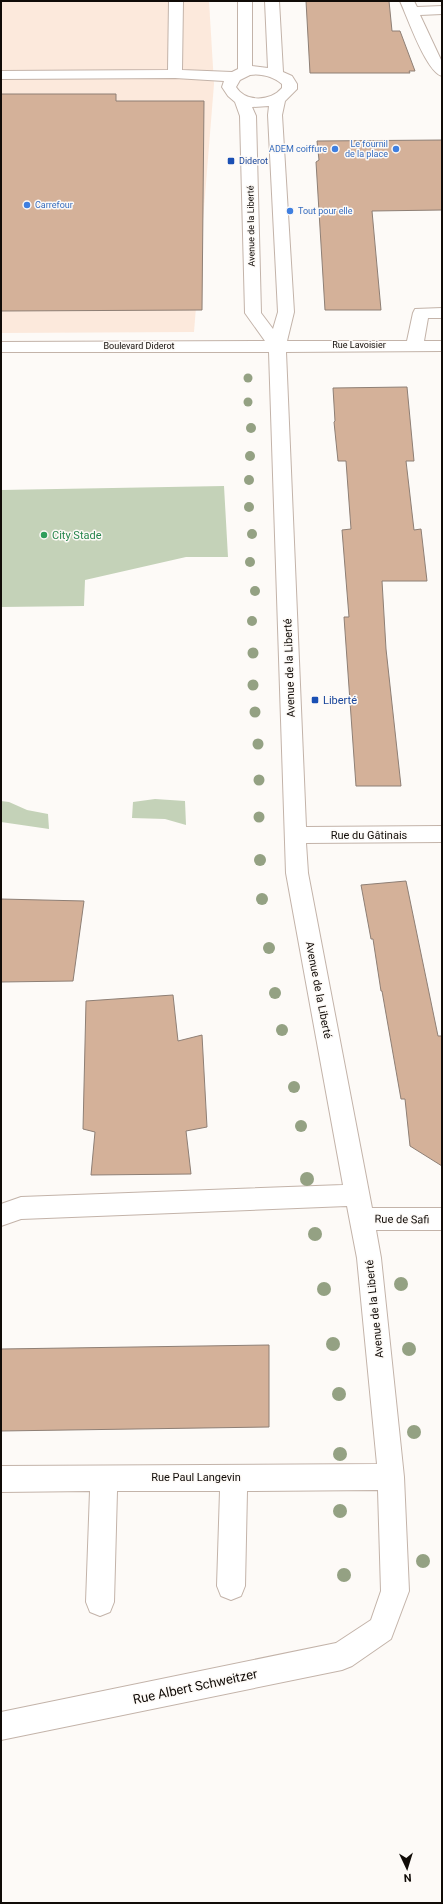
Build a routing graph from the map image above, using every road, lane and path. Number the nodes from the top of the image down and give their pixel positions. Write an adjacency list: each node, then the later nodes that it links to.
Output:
1 (176, 1): 8 (street)
2 (245, 1): 9 (street)
3 (272, 1): 7 (street)
4 (408, 6): 5 (street); 6 (street)
5 (442, 10)
6 (442, 72)
7 (276, 73): 9 (street); 11 (street)
8 (175, 74): 9 (street); 10 (street)
9 (240, 74): 12 (street)
10 (1, 75)
11 (278, 99): 12 (street); 15 (street, Avenue de la Liberté)
12 (242, 100): 15 (street, Avenue de la Liberté)
13 (442, 313): 14 (street)
14 (415, 345): 15 (street, Rue Lavoisier); 16 (street, Rue Lavoisier)
15 (277, 346): 17 (street, Boulevard Diderot); 19 (street, Avenue de la Liberté)
16 (442, 346)
17 (1, 347)
18 (442, 834): 19 (street, Rue du Gâtinais)
19 (296, 835): 20 (street, Avenue de la Liberté)
20 (360, 1207): 21 (street, Rue de Safi); 22 (street, Rue de Safi); 24 (street, Avenue de la Liberté)
21 (1, 1215)
22 (442, 1219)
23 (234, 1477): 24 (street, Rue Paul Langevin); 25 (street, Rue Paul Langevin); 27 (street)
24 (391, 1477): 29 (street, Avenue de la Liberté)
25 (104, 1478): 26 (street, Rue Paul Langevin); 28 (street)
26 (1, 1479)
27 (231, 1586)
28 (100, 1602)
29 (381, 1629): 30 (street, Rue Albert Schweitzer)
30 (1, 1726)

